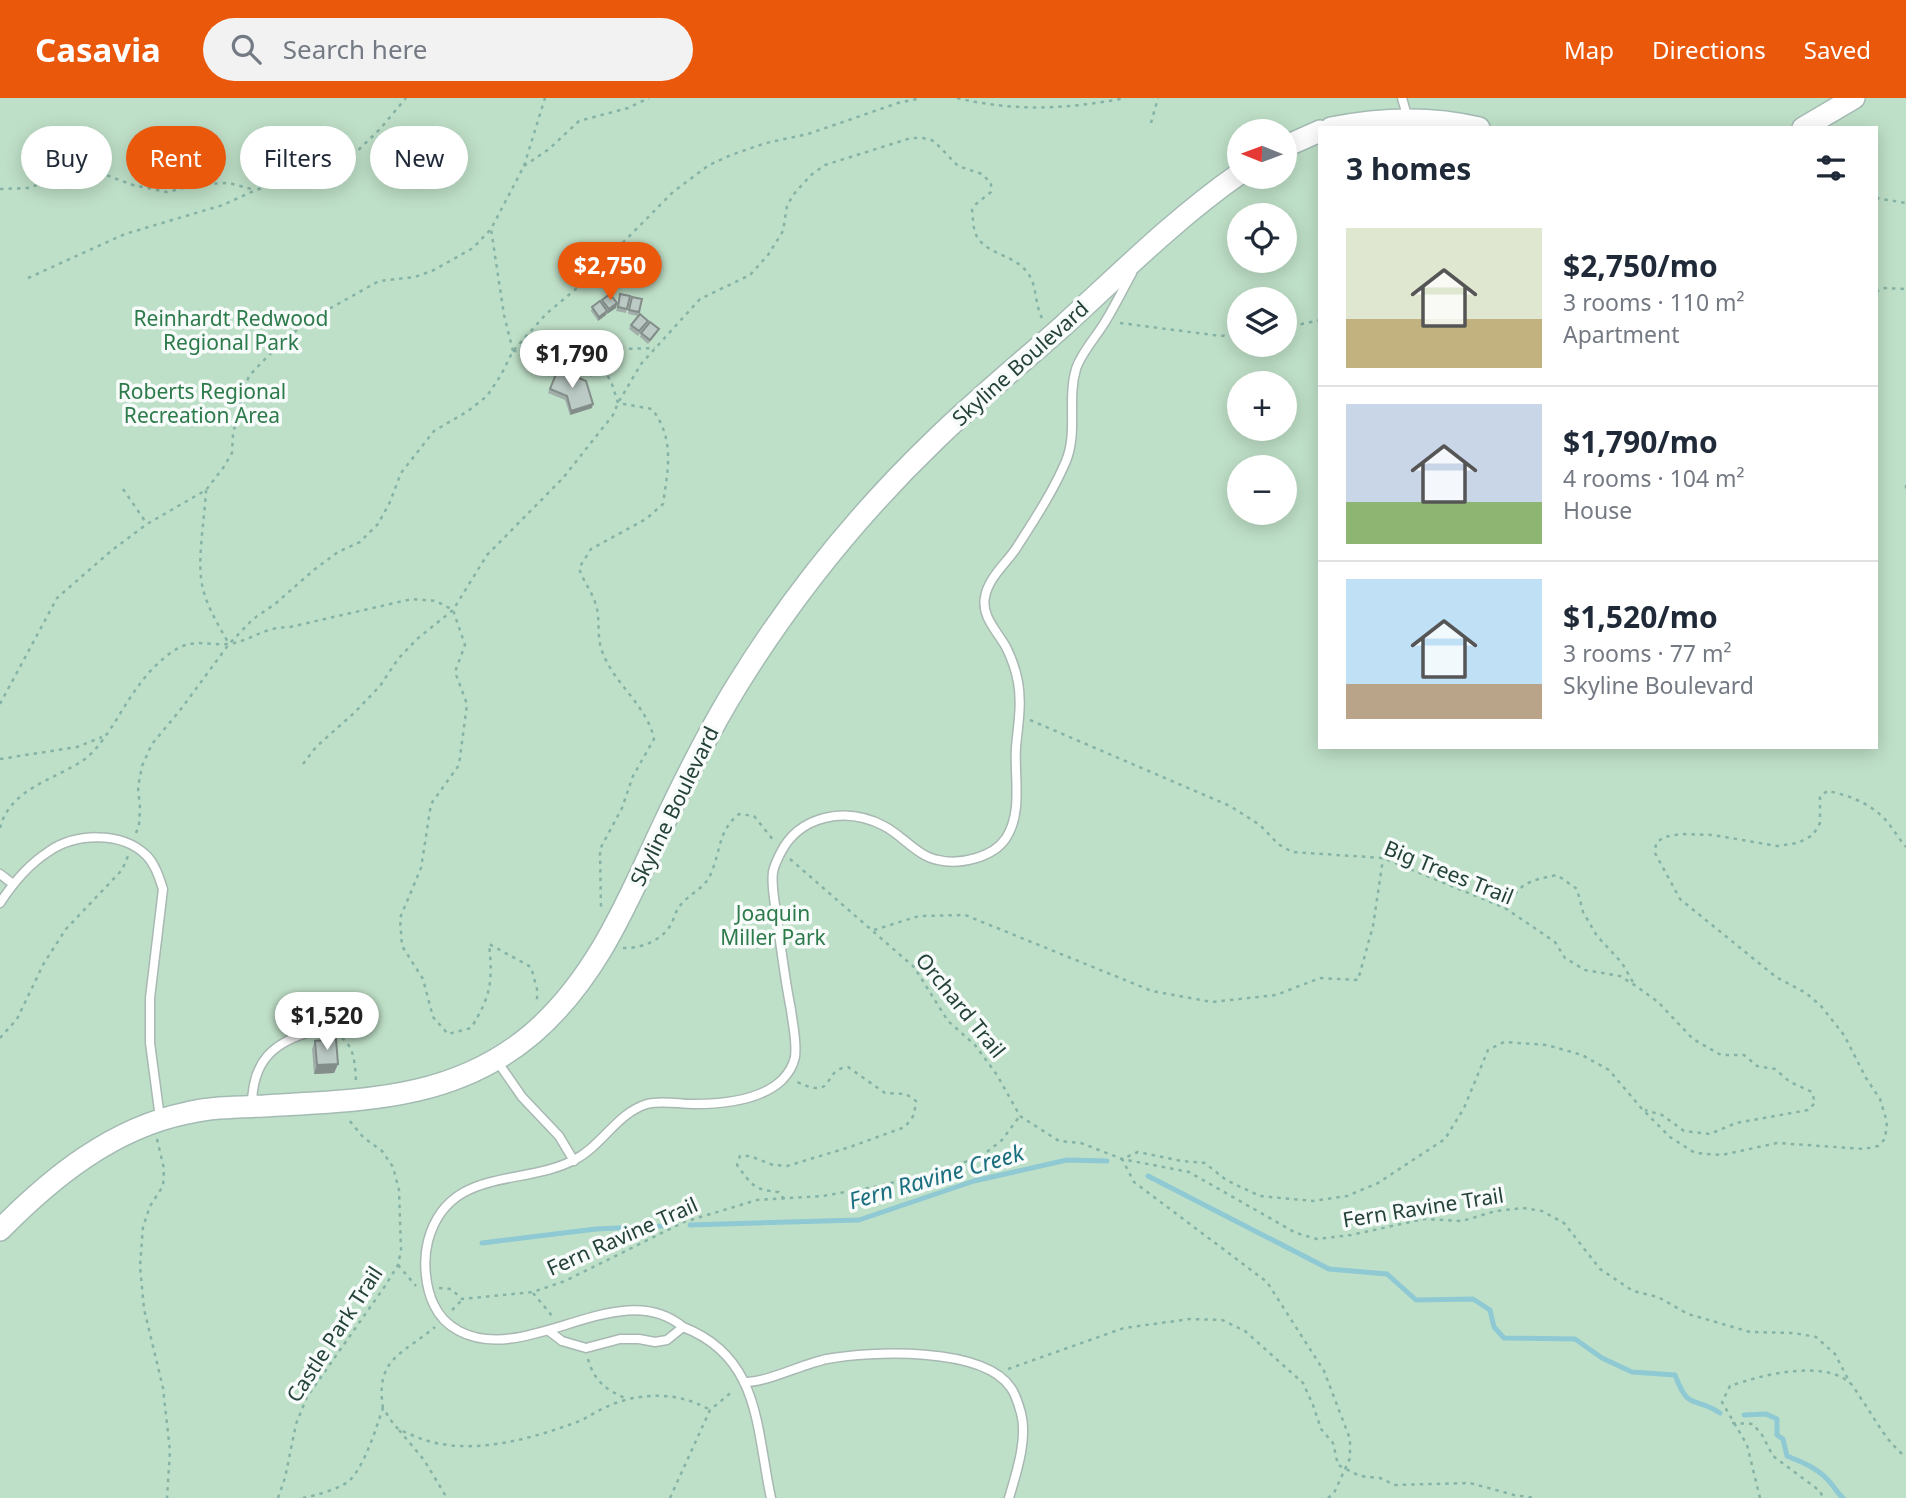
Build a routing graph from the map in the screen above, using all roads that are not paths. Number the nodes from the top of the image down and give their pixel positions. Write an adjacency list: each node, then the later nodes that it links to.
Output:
1 (1402, 98): 3 (lane)
2 (1854, 98): 6 (main road)
3 (1408, 119): 4 (main road); 5 (main road)
4 (1342, 126)
5 (1470, 126)
6 (1806, 126)
7 (1318, 132): 8 (main road)
8 (1297, 141)
9 (1227, 183): 10 (main road, Skyline Boulevard)
10 (1140, 257): 15 (main road, Skyline Boulevard); 18 (lane)
11 (0, 874): 12 (lane)
12 (13, 884): 13 (lane); 17 (lane)
13 (0, 903)
14 (314, 1031): 16 (lane)
15 (496, 1060): 16 (main road, Skyline Boulevard); 18 (lane)
16 (252, 1106): 17 (main road, Skyline Boulevard)
17 (160, 1120): 19 (main road, Skyline Boulevard)
18 (574, 1161): 21 (lane)
19 (0, 1230)
20 (683, 1327): 21 (lane); 21 (lane); 22 (lane)
21 (549, 1331)
22 (744, 1382): 23 (lane); 24 (lane)
23 (770, 1497)
24 (1009, 1498)

